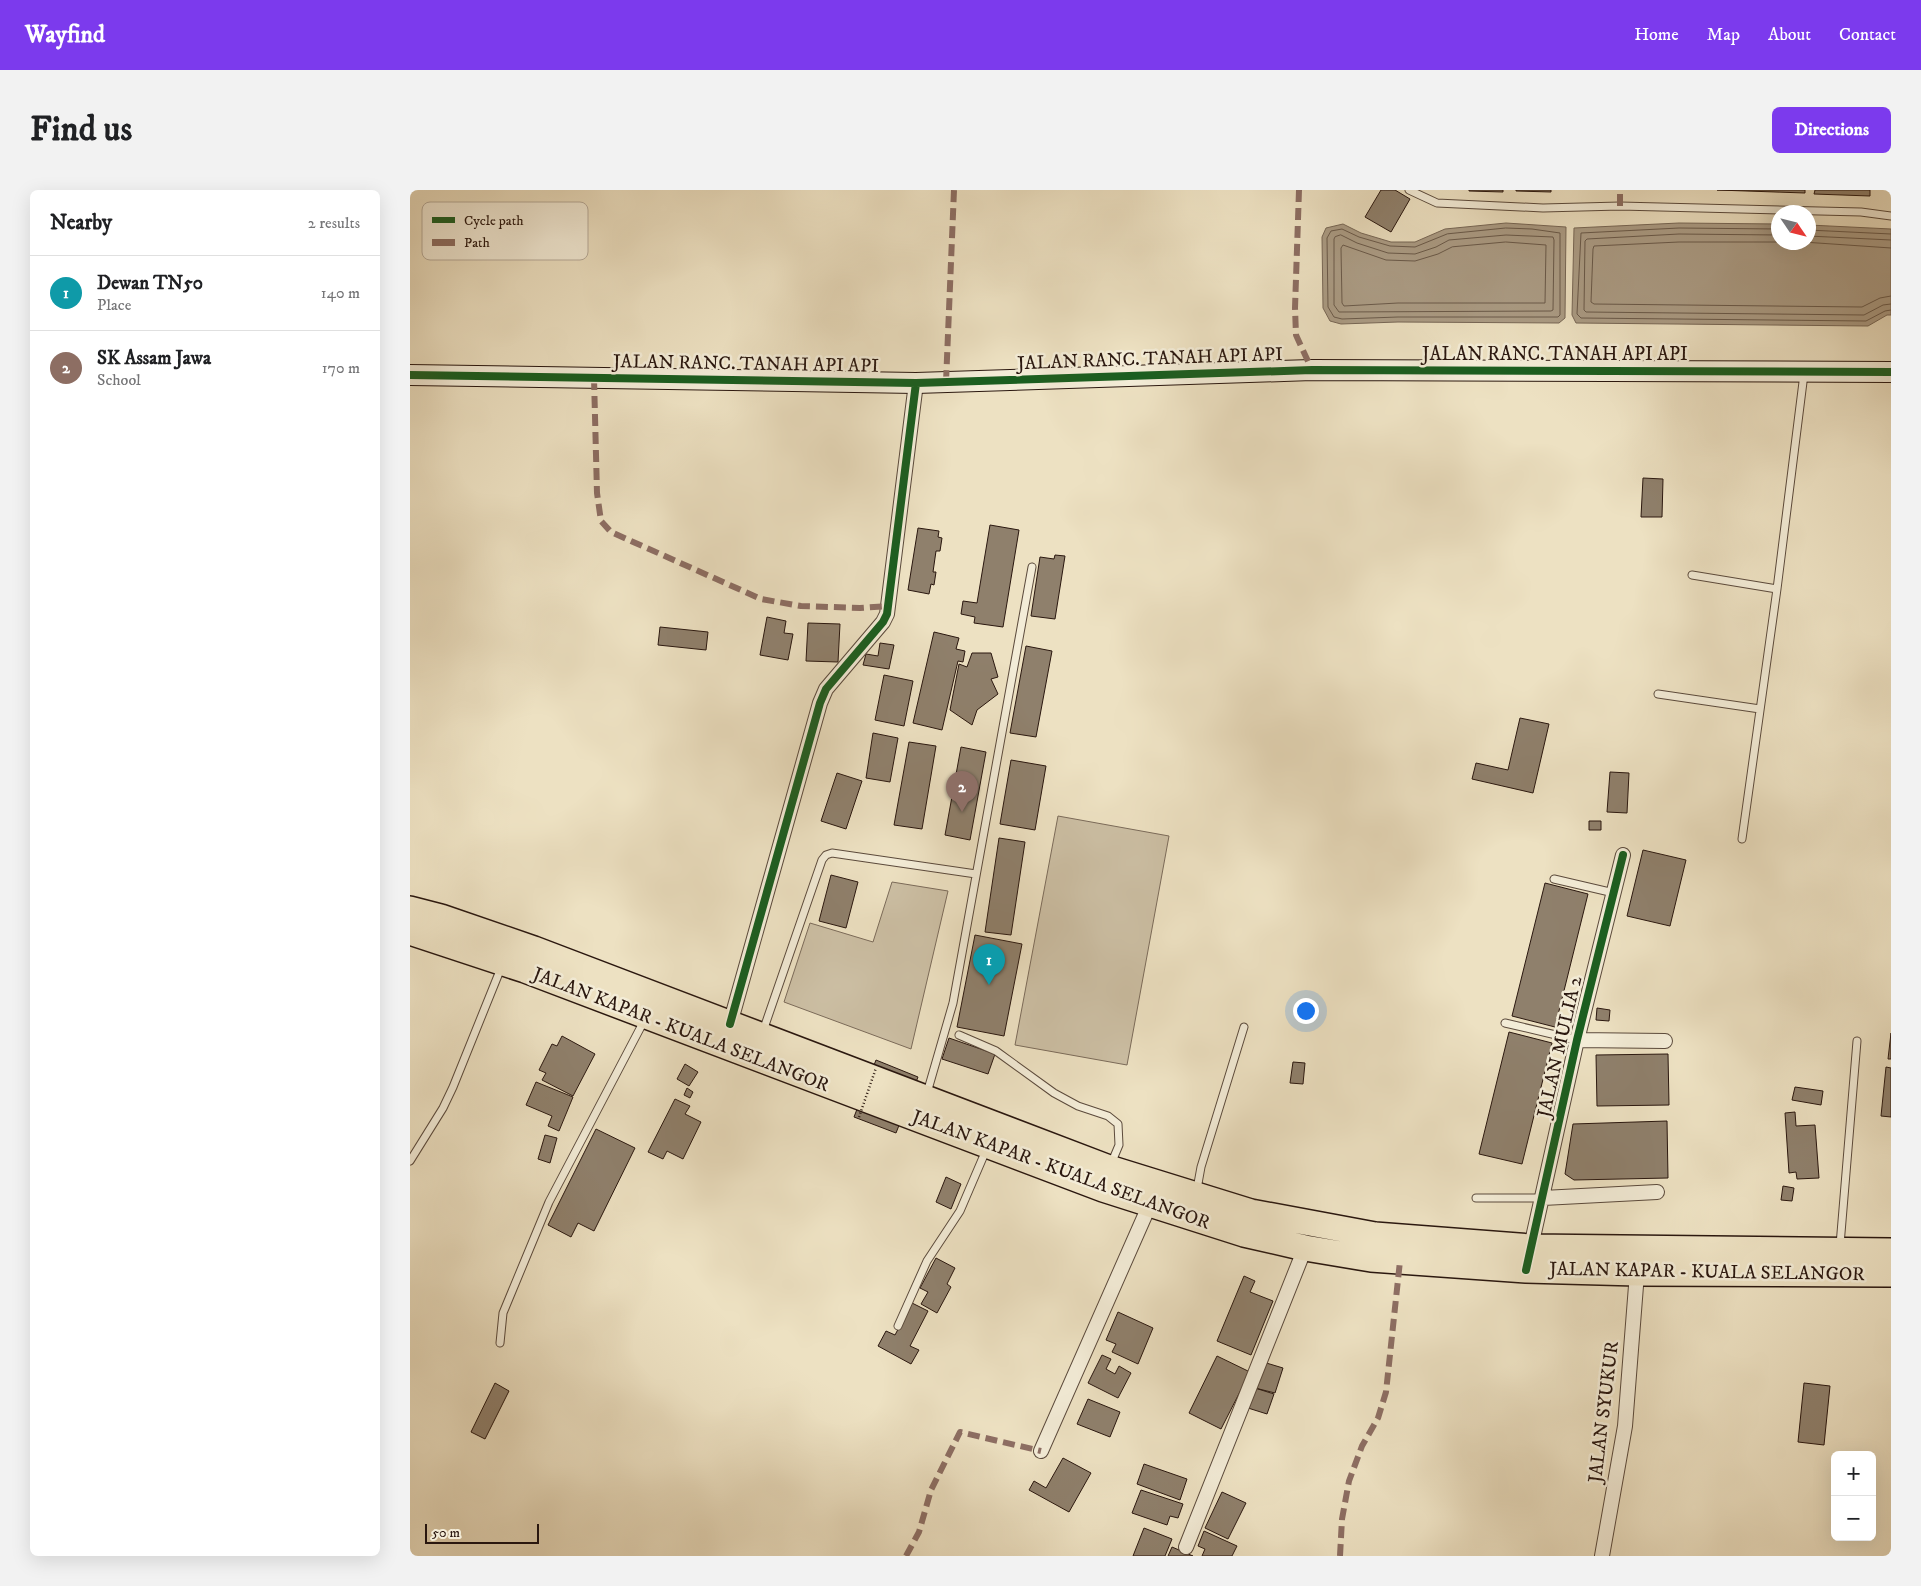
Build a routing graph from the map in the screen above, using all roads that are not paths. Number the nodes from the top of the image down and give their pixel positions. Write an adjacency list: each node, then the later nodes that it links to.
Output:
1 (1409, 190): 2 (lane)
2 (1891, 216)
3 (1804, 372): 4 (street, JALAN RANC. TANAH API API); 6 (street, JALAN RANC. TANAH API API); 9 (lane)
4 (1891, 372)
5 (410, 375): 6 (street, JALAN RANC. TANAH API API)
6 (916, 383): 22 (street)
7 (1032, 567): 14 (lane)
8 (1692, 575): 9 (lane)
9 (1778, 589): 11 (lane)
10 (1658, 694): 11 (lane)
11 (1760, 710): 12 (lane)
12 (1742, 839)
13 (1623, 855): 16 (street, JALAN MULIA 2)
14 (976, 874): 28 (lane); 29 (lane)
15 (1554, 879): 16 (lane)
16 (1614, 893): 25 (street, JALAN MULIA 2)
17 (410, 909): 22 (highway, JALAN KAPAR - KUALA SELANGOR)
18 (410, 932): 19 (highway, JALAN KAPAR - KUALA SELANGOR)
19 (503, 963): 20 (highway, JALAN KAPAR - KUALA SELANGOR); 31 (lane)
20 (646, 1016): 28 (highway, JALAN KAPAR - KUALA SELANGOR); 45 (lane)
21 (1505, 1023): 25 (lane)
22 (730, 1024): 28 (highway, JALAN KAPAR - KUALA SELANGOR)
23 (1244, 1027): 34 (lane)
24 (959, 1035): 32 (lane)
25 (1578, 1040): 26 (street); 36 (street, JALAN MULIA 2)
26 (1665, 1041)
27 (1857, 1041): 39 (lane)
28 (757, 1046): 29 (highway, JALAN KAPAR - KUALA SELANGOR)
29 (922, 1109): 30 (highway, JALAN KAPAR - KUALA SELANGOR); 32 (highway, JALAN KAPAR - KUALA SELANGOR)
30 (988, 1146): 37 (highway, JALAN KAPAR - KUALA SELANGOR); 44 (lane)
31 (410, 1161)
32 (1109, 1168): 34 (highway, JALAN KAPAR - KUALA SELANGOR)
33 (1657, 1192): 36 (street)
34 (1196, 1195): 41 (highway, JALAN KAPAR - KUALA SELANGOR)
35 (1476, 1198): 36 (lane)
36 (1543, 1198): 41 (street, JALAN MULIA 2)
37 (1150, 1204): 38 (highway, JALAN KAPAR - KUALA SELANGOR); 46 (street)
38 (1305, 1248): 41 (highway, JALAN KAPAR - KUALA SELANGOR); 47 (street)
39 (1840, 1250): 40 (highway, JALAN KAPAR - KUALA SELANGOR); 41 (highway, JALAN KAPAR - KUALA SELANGOR)
40 (1891, 1251)
41 (1528, 1258): 42 (highway, JALAN KAPAR - KUALA SELANGOR)
42 (1637, 1273): 43 (highway, JALAN KAPAR - KUALA SELANGOR); 48 (street, JALAN SYUKUR)
43 (1891, 1274)
44 (898, 1326)
45 (500, 1343)
46 (1041, 1451)
47 (1186, 1547)
48 (1602, 1556)

